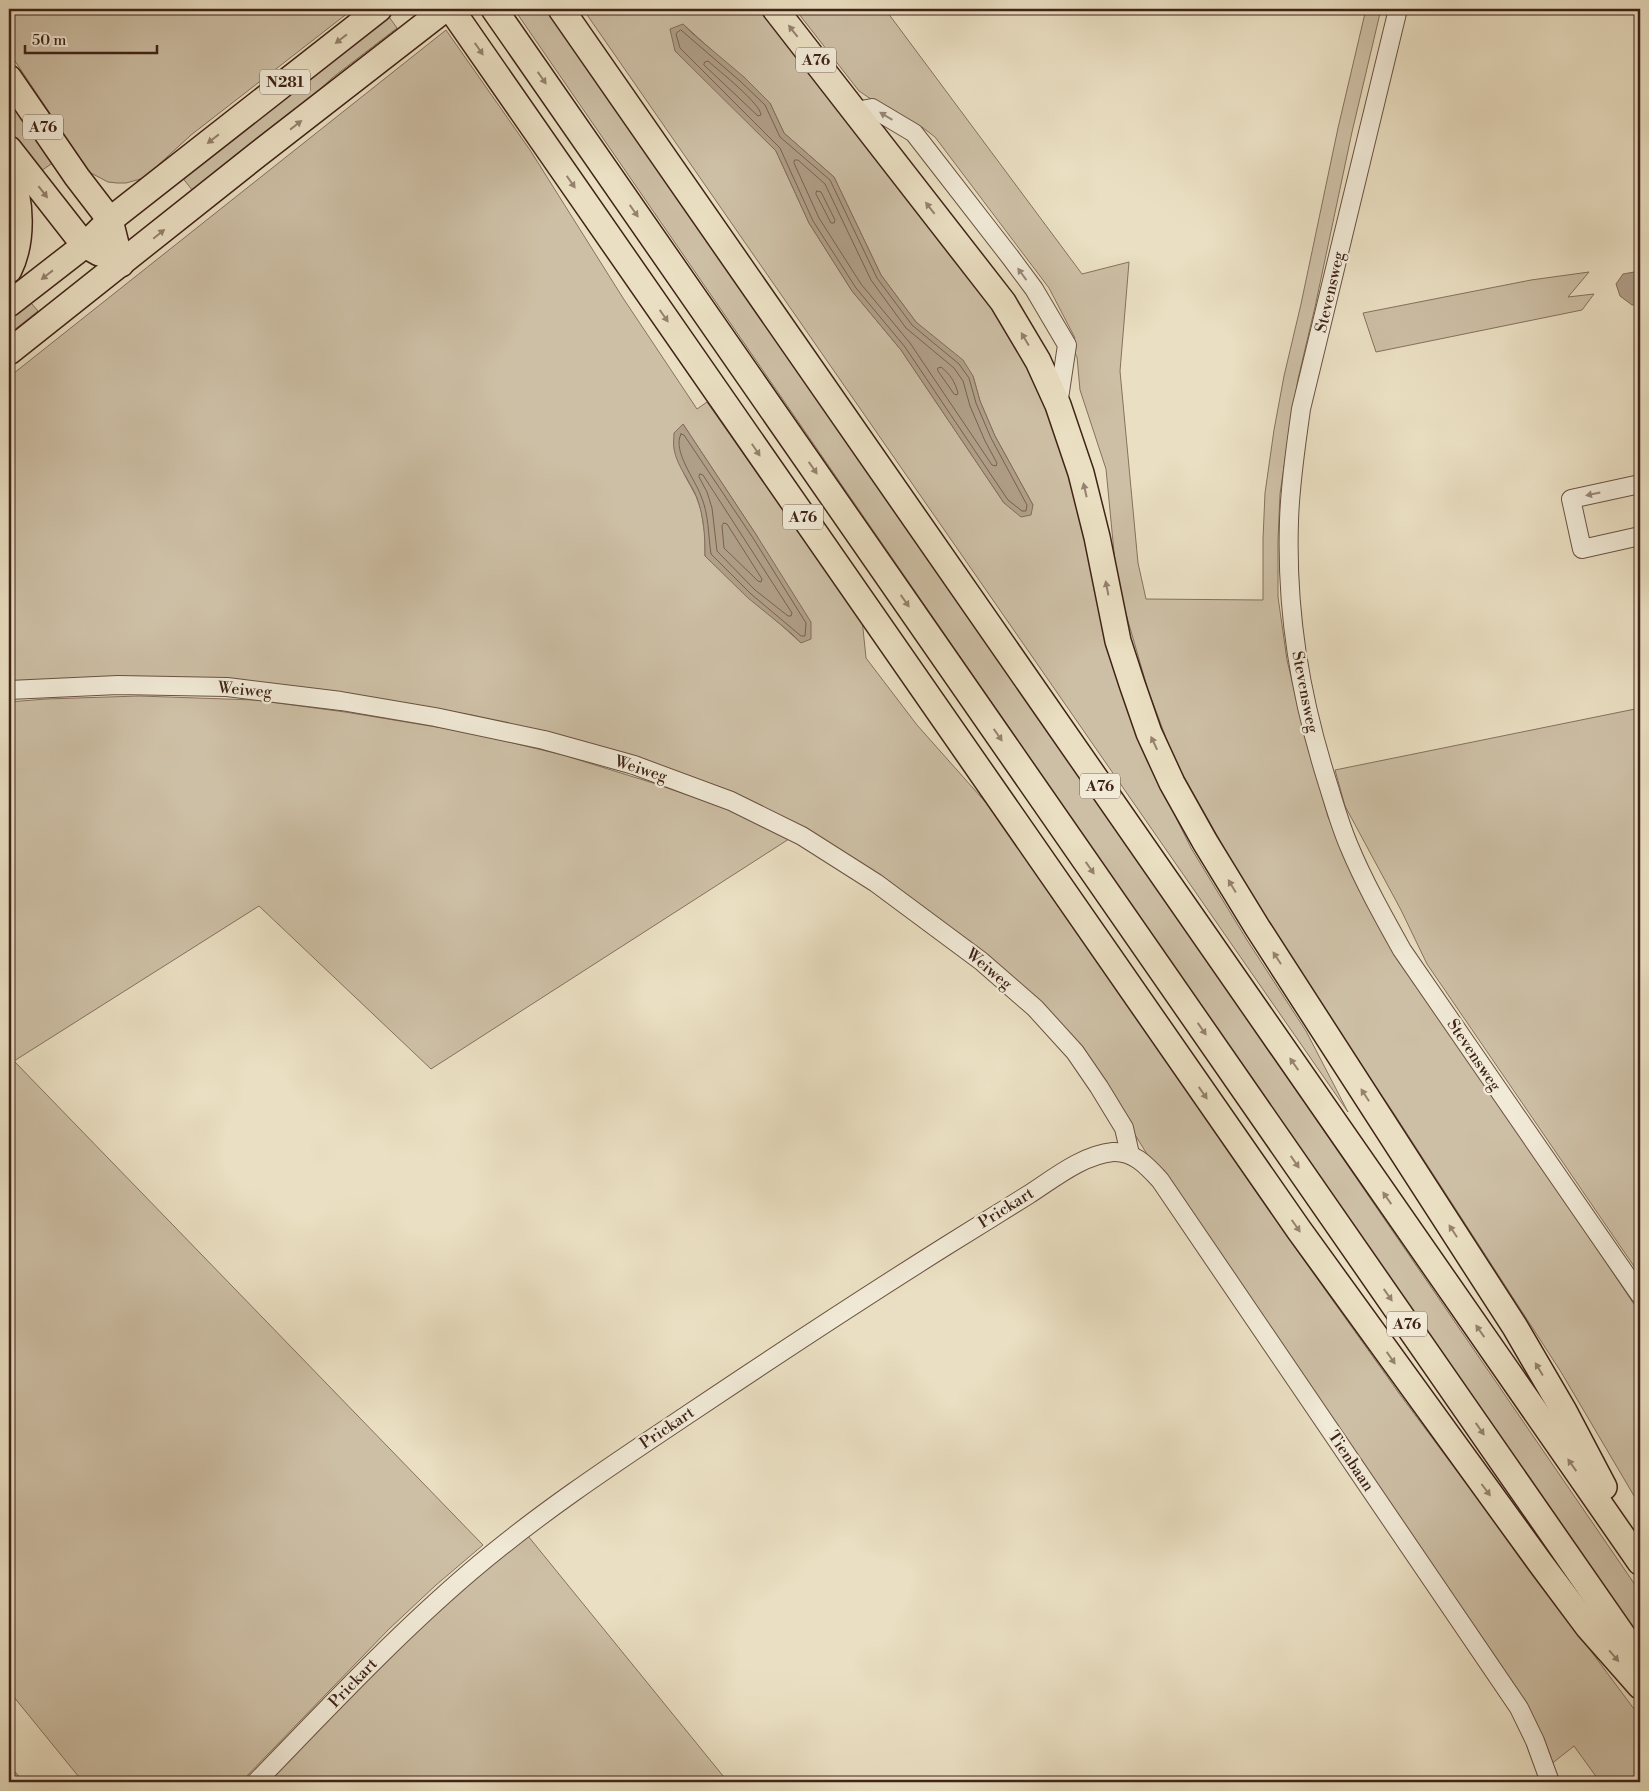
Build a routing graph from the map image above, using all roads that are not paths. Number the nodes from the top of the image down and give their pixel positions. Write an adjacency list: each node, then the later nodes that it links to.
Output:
1 (379, 9): 12 (highway, N281, one-way to 12)
2 (445, 9): 14 (highway, N281, one-way to 2)
3 (451, 9): 27 (highway, A76, one-way to 27)
4 (494, 9): 26 (highway, A76, one-way to 26)
5 (561, 9): 25 (highway, A76, one-way to 5)
6 (775, 9): 9 (highway, A76, one-way to 6)
7 (1398, 9): 23 (street, Stevensweg)
8 (9, 78): 12 (highway, A76)
9 (856, 111): 18 (highway, A76, one-way to 9); 18 (street, one-way to 9)
10 (9, 149): 13 (highway, A76, one-way to 13)
11 (9, 172): 15 (highway)
12 (110, 220): 13 (highway, N281); 14 (highway, A76)
13 (85, 246): 14 (highway, A76); 16 (highway, N281, one-way to 16)
14 (121, 264): 17 (highway, N281)
15 (9, 270)
16 (9, 304)
17 (9, 352)
18 (1058, 405): 24 (highway, A76, one-way to 18)
19 (1640, 484): 20 (street, one-way to 20)
20 (1640, 536)
21 (9, 690): 22 (street, Weiweg)
22 (1130, 1154): 28 (street, Prickart); 29 (street, Tienbaan)
23 (1640, 1295)
24 (1640, 1558)
25 (1640, 1562)
26 (1640, 1660)
27 (1640, 1686)
28 (256, 1782)
29 (1550, 1782)

